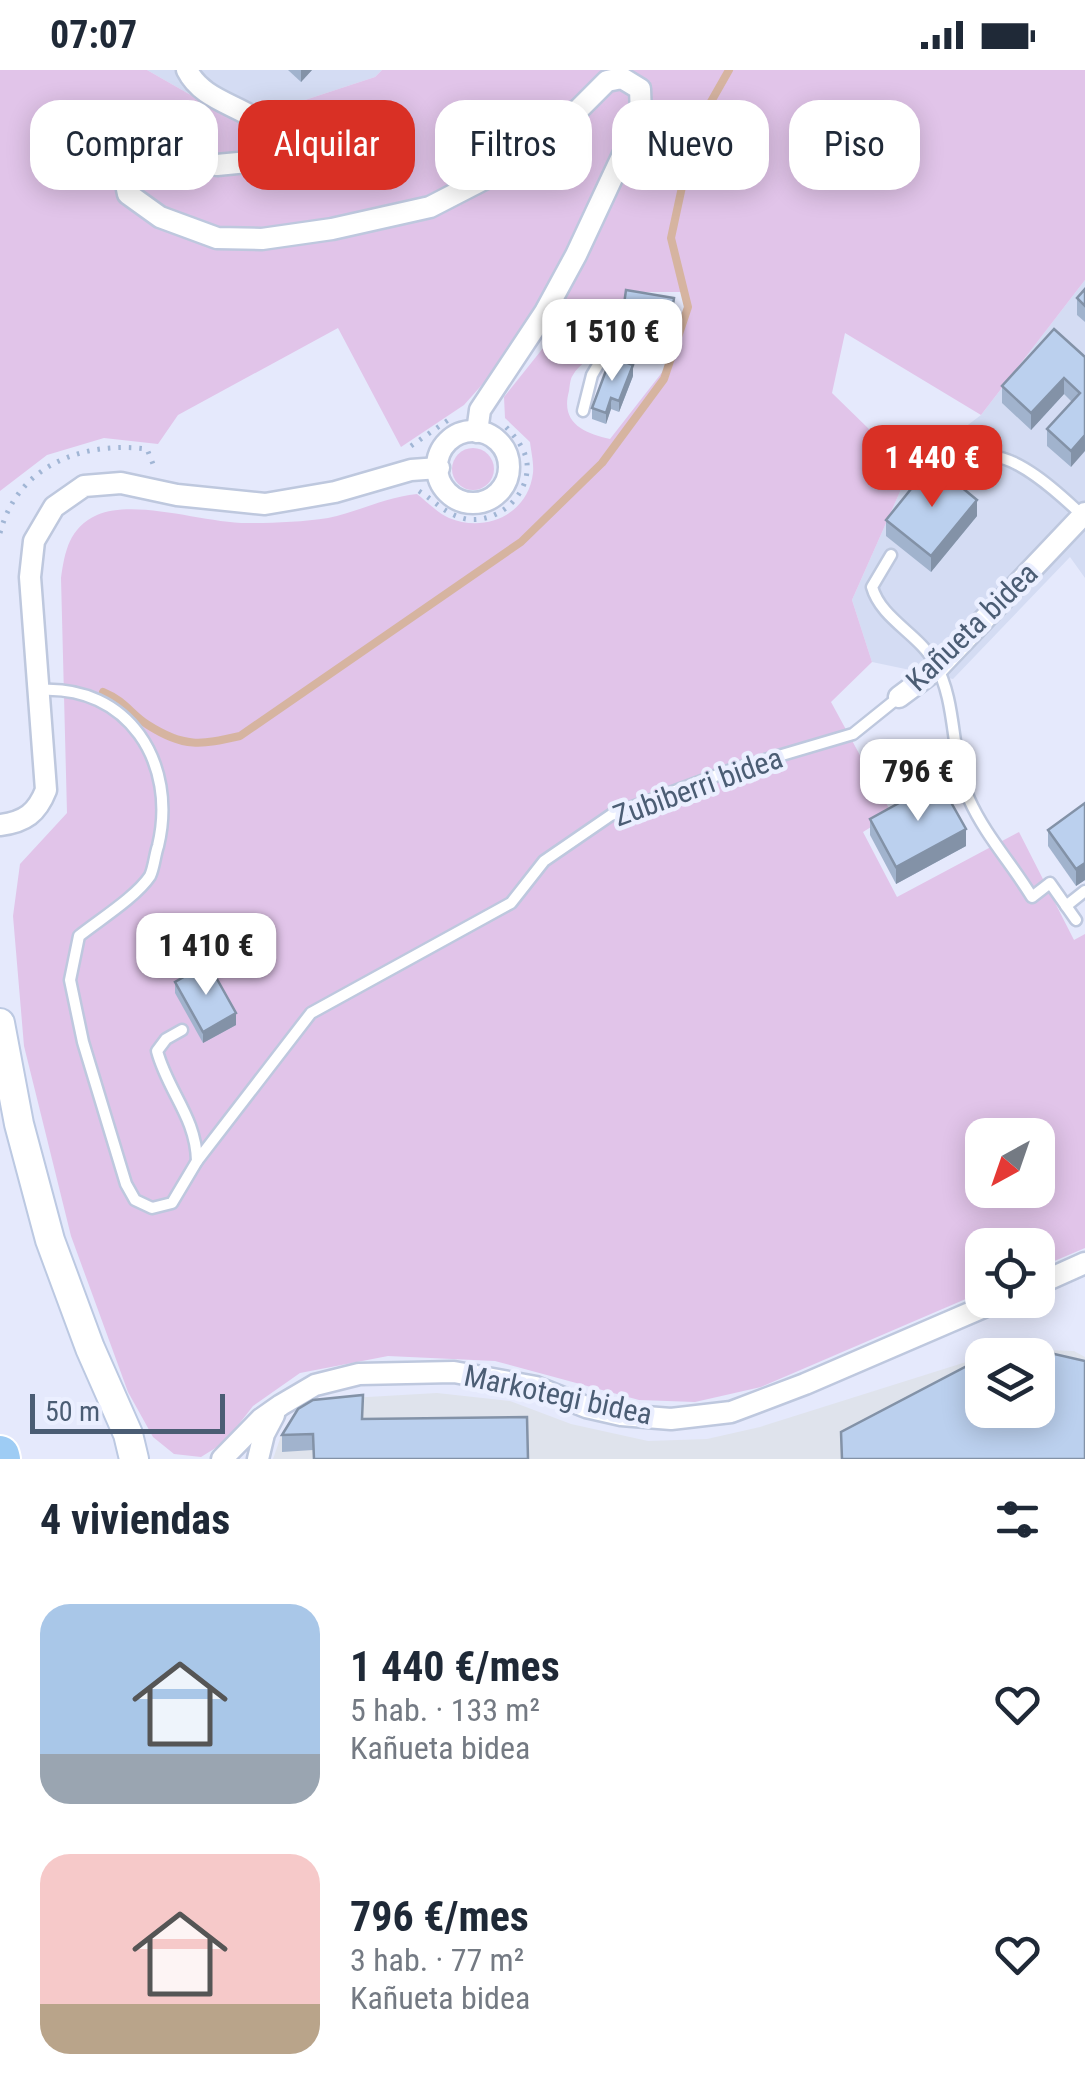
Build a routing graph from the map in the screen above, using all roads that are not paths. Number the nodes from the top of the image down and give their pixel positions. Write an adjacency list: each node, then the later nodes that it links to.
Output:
1 (186, 70): 2 (street)
2 (545, 312): 3 (lane); 4 (street)
3 (583, 411)
4 (476, 432): 5 (street); 5 (street)
5 (438, 468): 10 (street)
6 (955, 485): 7 (lane)
7 (1084, 514): 9 (street, Kañueta bidea)
8 (891, 554): 9 (lane)
9 (938, 668): 11 (street, Kañueta bidea); 14 (lane)
10 (38, 690): 12 (street); 18 (lane, Zubiberri bidea)
11 (899, 697): 18 (lane, Zubiberri bidea)
12 (0, 824)
13 (1085, 891): 14 (lane)
14 (1066, 906): 15 (lane)
15 (1076, 920)
16 (0, 1023): 23 (main road)
17 (182, 1030): 18 (lane)
18 (197, 1161)
19 (1085, 1263): 20 (street)
20 (1055, 1276)
21 (965, 1315): 22 (street, Markotegi bidea)
22 (281, 1405): 25 (street, Markotegi bidea); 26 (street)
23 (131, 1447): 24 (main road)
24 (156, 1459)
25 (222, 1459)
26 (258, 1459)

